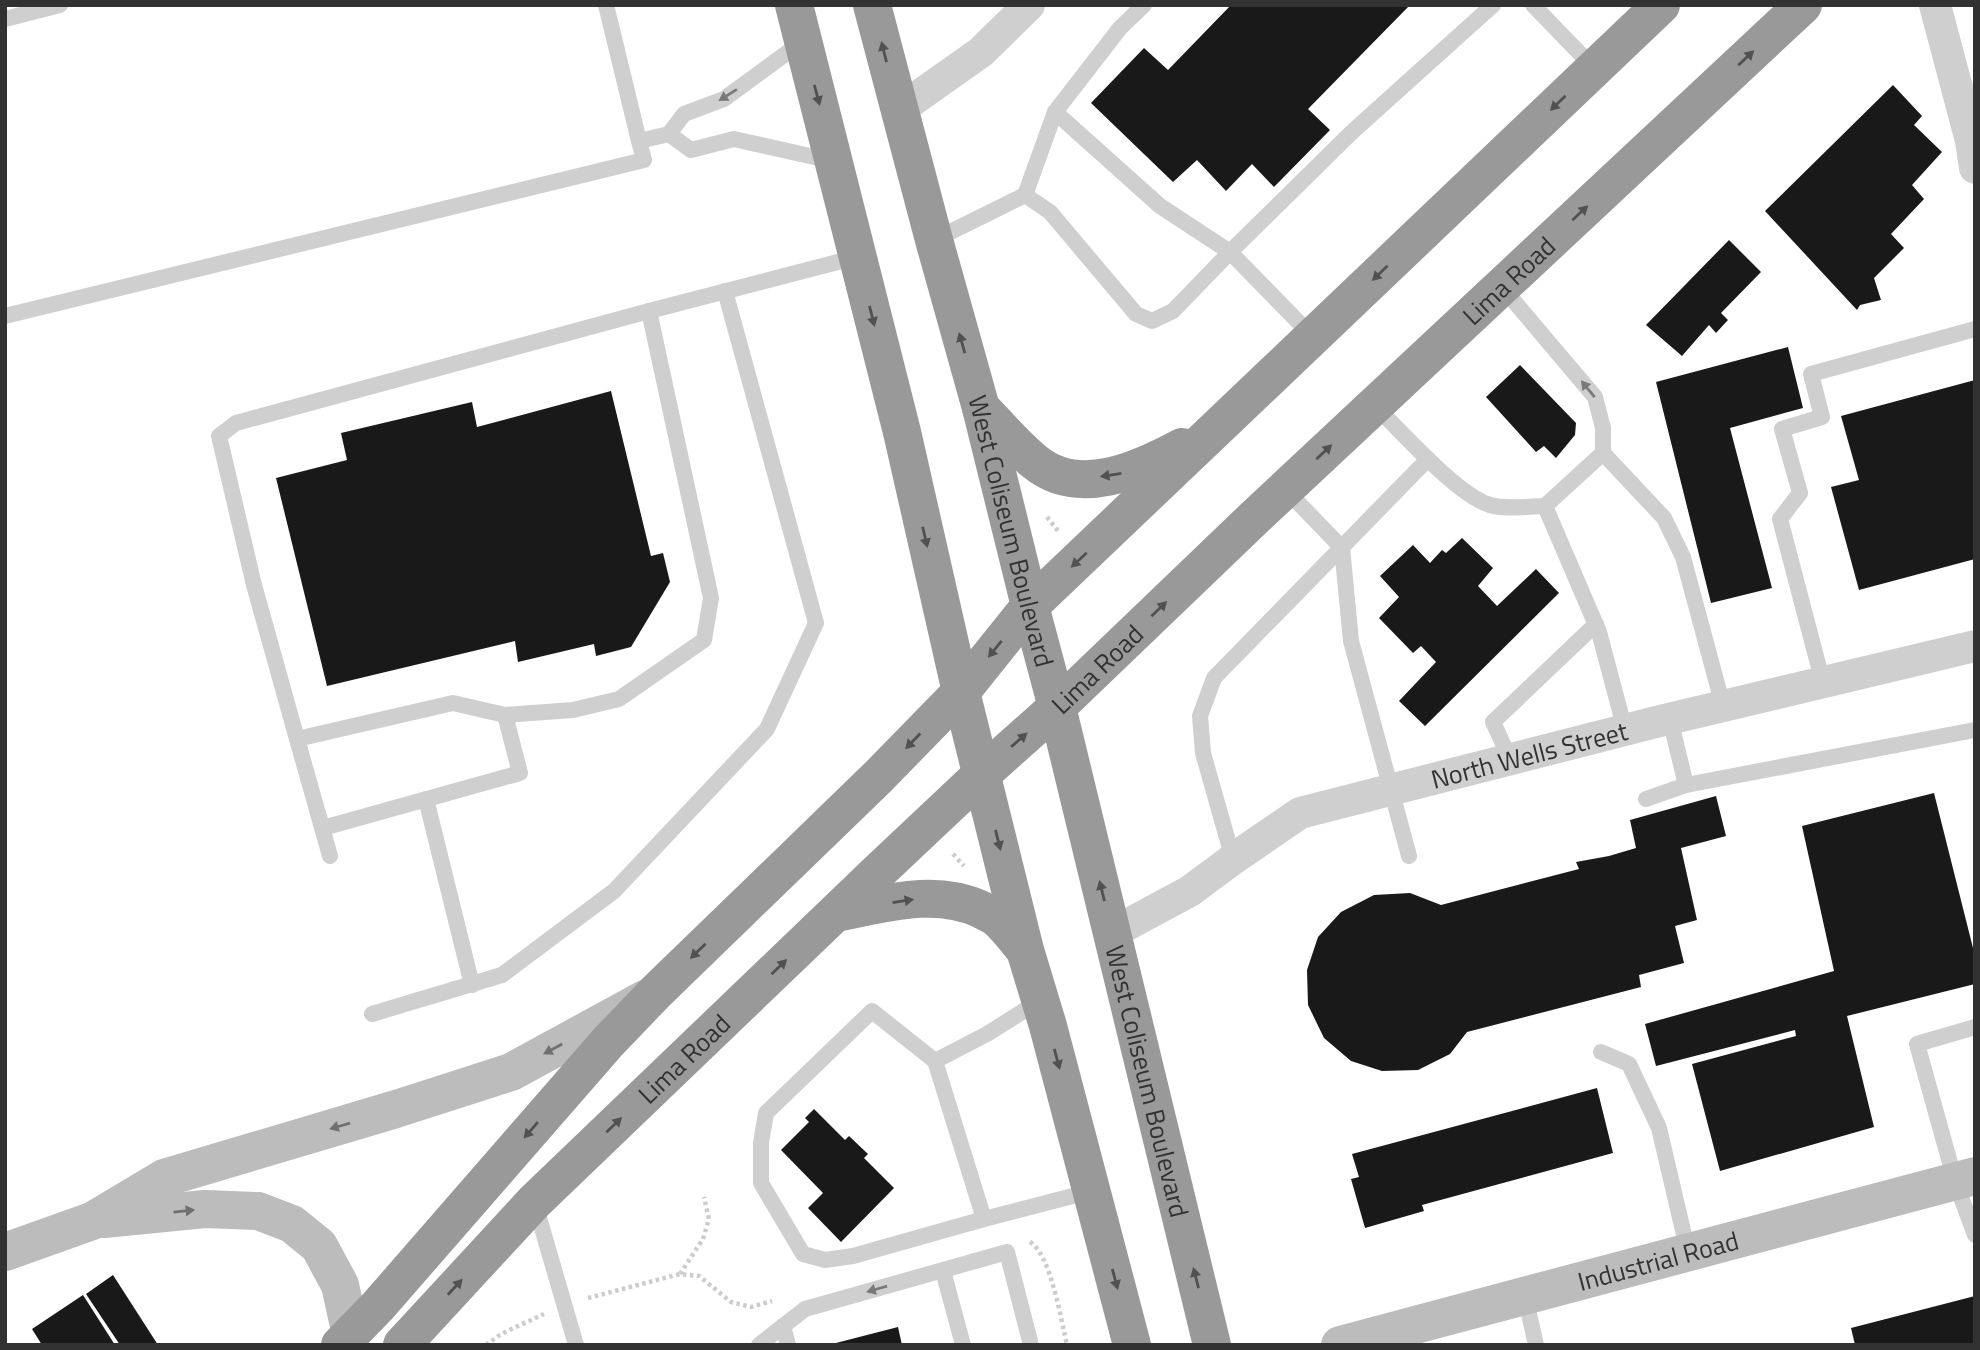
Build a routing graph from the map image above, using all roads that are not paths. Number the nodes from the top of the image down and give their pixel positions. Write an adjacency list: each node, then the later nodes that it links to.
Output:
1 (60, 5): 11 (lane)
2 (606, 5): 17 (lane)
3 (872, 5): 14 (highway, West Coliseum Boulevard, one-way to 3)
4 (1029, 5): 14 (street)
5 (1144, 5): 15 (lane)
6 (1493, 5): 22 (lane)
7 (1534, 5): 13 (lane)
8 (1661, 5): 13 (highway)
9 (1803, 5): 24 (highway, Lima Road, one-way to 9)
10 (1936, 5): 19 (street)
11 (5, 19)
12 (798, 23): 16 (lane, one-way to 16); 18 (highway, one-way to 18)
13 (1594, 68): 29 (highway, one-way to 29)
14 (899, 110): 21 (highway, West Coliseum Boulevard)
15 (1055, 112): 20 (lane); 22 (lane)
16 (669, 134): 17 (lane); 18 (lane)
17 (639, 141): 27 (lane)
18 (834, 162): 23 (highway)
19 (1975, 168)
20 (1025, 195): 21 (lane); 22 (lane)
21 (934, 240): 31 (highway, West Coliseum Boulevard, one-way to 21)
22 (1230, 251): 29 (lane)
23 (857, 257): 25 (lane); 42 (highway, one-way to 42)
24 (1502, 287): 30 (highway, Lima Road); 33 (lane, one-way to 24)
25 (725, 291): 26 (lane); 63 (lane)
26 (649, 311): 45 (lane); 49 (lane)
27 (5, 316)
28 (1975, 329): 41 (lane)
29 (1313, 338): 32 (highway)
30 (1374, 405): 34 (lane); 35 (highway, Lima Road, one-way to 30)
31 (981, 408): 32 (highway, one-way to 31); 38 (highway, West Coliseum Boulevard)
32 (1218, 429): 38 (highway, one-way to 38)
33 (1603, 453): 36 (lane); 43 (lane)
34 (1428, 459): 36 (lane); 37 (lane)
35 (1285, 489): 37 (lane); 44 (highway, Lima Road, one-way to 35)
36 (1545, 506): 39 (lane)
37 (1342, 548): 53 (lane); 59 (lane)
38 (1030, 606): 42 (highway, one-way to 42); 44 (highway, West Coliseum Boulevard)
39 (1596, 624): 47 (lane); 50 (lane)
40 (1975, 646): 41 (street, North Wells Street)
41 (1823, 682): 43 (street, North Wells Street)
42 (961, 692): 51 (highway); 64 (highway, one-way to 64)
43 (1723, 706): 46 (street, North Wells Street)
44 (1057, 707): 51 (highway, Lima Road, one-way to 44); 61 (highway, West Coliseum Boulevard, one-way to 44)
45 (505, 715): 49 (lane); 54 (lane)
46 (1670, 719): 47 (street, North Wells Street); 52 (lane)
47 (1625, 730): 50 (street, North Wells Street)
48 (1975, 730): 52 (lane)
49 (298, 739): 56 (lane)
50 (1510, 759): 53 (street, North Wells Street)
51 (982, 774): 60 (highway, Lima Road); 62 (highway, one-way to 62)
52 (1686, 785): 55 (lane)
53 (1391, 790): 58 (lane); 59 (street, North Wells Street)
54 (426, 799): 56 (lane); 63 (lane)
55 (1646, 799)
56 (323, 828): 57 (lane)
57 (330, 856)
58 (1409, 856)
59 (1233, 859): 61 (street, North Wells Street)
60 (836, 912): 62 (highway, one-way to 62); 72 (highway, Lima Road, one-way to 60)
61 (1112, 933): 89 (highway, West Coliseum Boulevard, one-way to 61)
62 (1025, 950): 65 (highway)
63 (471, 985): 66 (lane)
64 (656, 992): 74 (main road, one-way to 74); 81 (highway, one-way to 81)
65 (1041, 1000): 69 (lane); 71 (highway, one-way to 71)
66 (372, 1014)
67 (1975, 1027): 70 (lane)
68 (1601, 1052): 77 (lane)
69 (935, 1061): 73 (lane); 73 (lane)
70 (1965, 1179): 75 (lane); 77 (main road, Industrial Road)
71 (1091, 1191): 73 (lane); 88 (highway, one-way to 88)
72 (534, 1202): 82 (highway, Lima Road, one-way to 72); 83 (lane)
73 (984, 1219)
74 (92, 1221): 76 (main road); 81 (main road, one-way to 81)
75 (1975, 1235)
76 (5, 1252)
77 (1688, 1252): 79 (main road, Industrial Road)
78 (943, 1271): 80 (lane, one-way to 80); 86 (lane); 87 (lane)
79 (1525, 1296): 90 (main road, Industrial Road); 91 (lane)
80 (783, 1326): 84 (lane); 85 (lane)
81 (346, 1340)
82 (402, 1345)
83 (576, 1345)
84 (759, 1345)
85 (788, 1345)
86 (963, 1345)
87 (1031, 1345)
88 (1132, 1345)
89 (1212, 1345)
90 (1340, 1345)
91 (1536, 1345)

